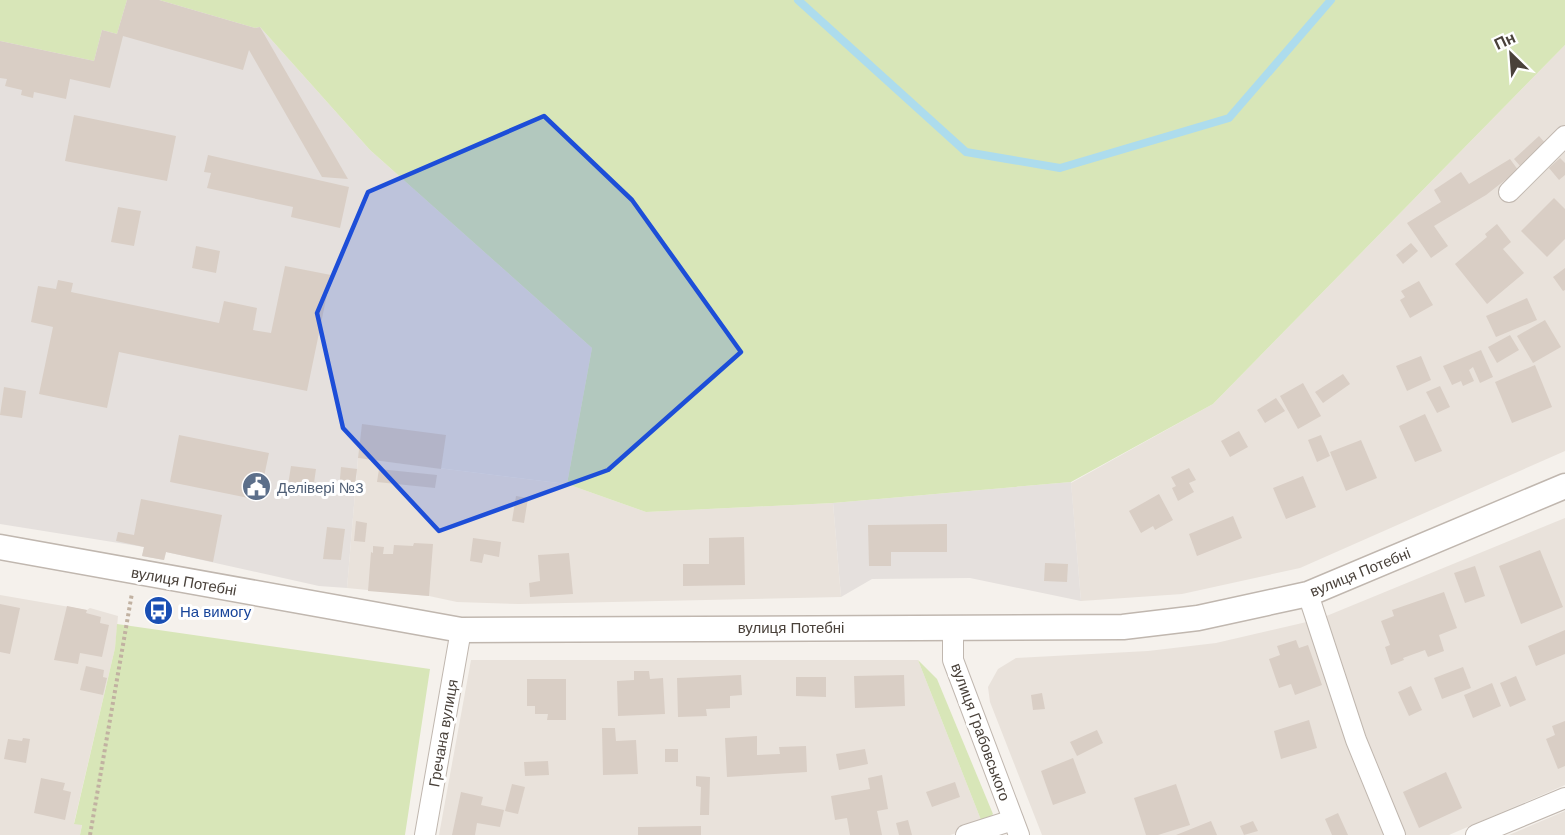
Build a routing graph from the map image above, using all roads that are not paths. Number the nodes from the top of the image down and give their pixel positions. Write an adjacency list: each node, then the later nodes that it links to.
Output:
1 (1565, 136): 2 (street)
2 (1509, 192)
3 (1565, 486): 5 (street, вулиця Потебні)
4 (0, 547): 7 (street, вулиця Потебні)
5 (1308, 594): 6 (street, вулиця Потебні); 12 (street)
6 (953, 626): 7 (street, вулиця Потебні); 9 (street, вулиця Грабовського)
7 (461, 630): 10 (street, Гречана вулиця)
8 (1565, 798): 13 (street)
9 (1016, 828): 11 (street)
10 (425, 835)
11 (966, 835)
12 (1395, 835)
13 (1476, 835)

